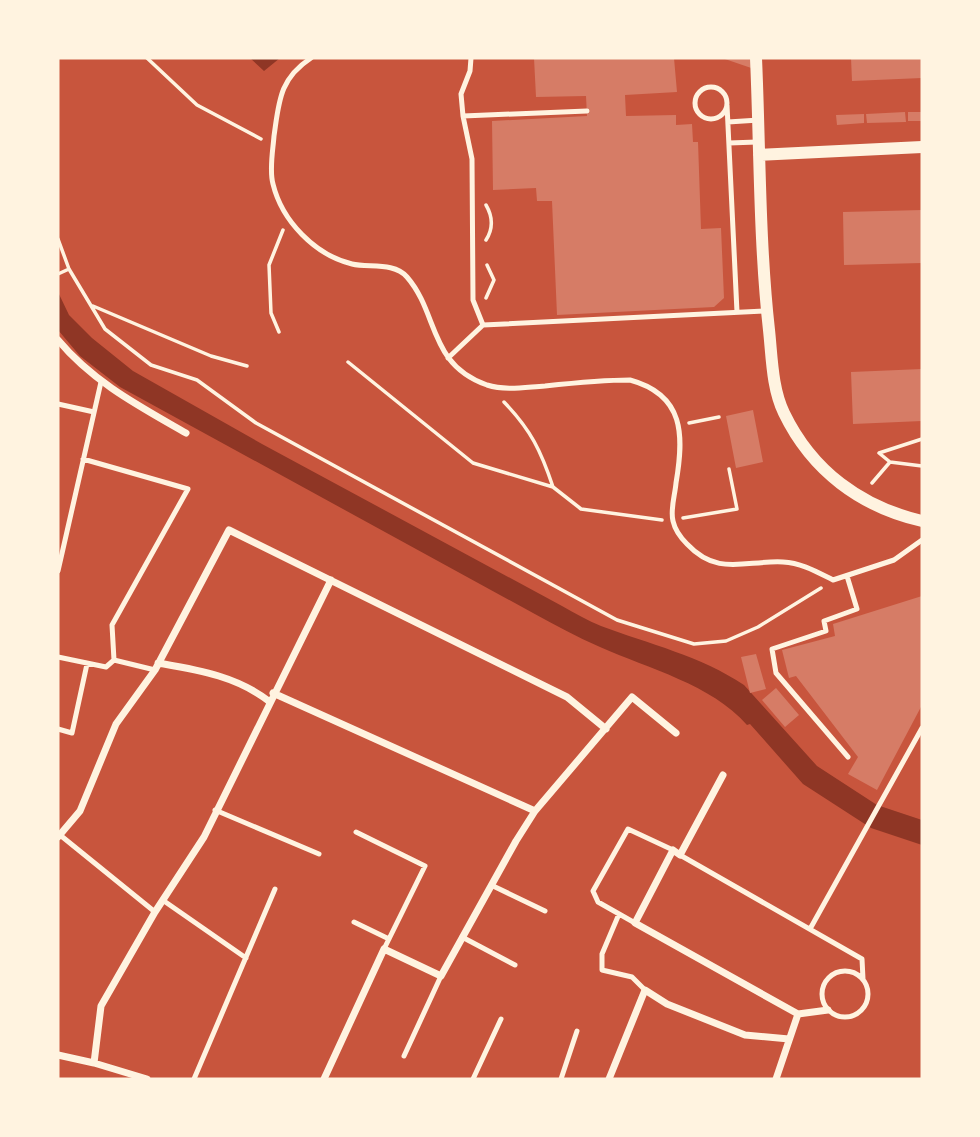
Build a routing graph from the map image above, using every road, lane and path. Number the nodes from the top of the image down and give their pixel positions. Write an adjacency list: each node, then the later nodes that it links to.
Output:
1 (147, 58): 11 (path)
2 (311, 58): 11 (lane)
3 (471, 58): 7 (lane)
4 (756, 58): 8 (street)
5 (727, 105): 5 (lane); 9 (lane)
6 (587, 111): 7 (lane)
7 (463, 116): 21 (lane)
8 (759, 120): 9 (lane); 13 (street)
9 (727, 122): 10 (lane)
10 (729, 143): 13 (lane); 20 (lane)
11 (273, 145): 14 (lane)
12 (922, 147): 13 (street)
13 (759, 148): 19 (street)
14 (288, 217): 22 (path); 24 (lane)
15 (58, 239): 16 (path)
16 (69, 269): 17 (path); 18 (path)
17 (58, 274)
18 (91, 305): 26 (path); 47 (path)
19 (766, 311): 20 (lane); 40 (street)
20 (737, 312): 21 (lane)
21 (483, 325): 24 (lane)
22 (279, 332)
23 (58, 340): 27 (street)
24 (448, 358): 28 (lane)
25 (348, 362): 39 (path)
26 (247, 366)
27 (101, 382): 30 (lane); 33 (street)
28 (487, 385): 32 (lane); 39 (path)
29 (58, 404): 30 (lane)
30 (94, 412): 35 (lane)
31 (719, 417): 32 (path)
32 (680, 424): 41 (lane)
33 (186, 433)
34 (922, 439): 36 (path)
35 (83, 459): 44 (lane); 49 (lane)
36 (890, 462): 37 (path); 40 (path)
37 (922, 466)
38 (729, 469): 41 (path)
39 (553, 487): 41 (path)
40 (860, 497): 42 (street)
41 (672, 520): 45 (lane)
42 (922, 521)
43 (922, 540): 45 (lane)
44 (58, 571)
45 (847, 576): 58 (lane)
46 (331, 580): 51 (street); 52 (street); 56 (street)
47 (822, 588)
48 (58, 657): 50 (lane)
49 (114, 660): 50 (lane); 51 (lane)
50 (87, 664): 55 (lane)
51 (156, 666): 53 (street); 62 (street)
52 (273, 693): 53 (street); 61 (street)
53 (270, 702): 60 (street)
54 (922, 728): 74 (lane)
55 (58, 729)
56 (606, 729): 57 (street); 61 (street)
57 (676, 733)
58 (848, 757)
59 (723, 775): 64 (street)
60 (215, 810): 65 (lane); 68 (street)
61 (535, 811): 66 (street)
62 (60, 832): 70 (lane)
63 (356, 832): 76 (lane)
64 (676, 853): 71 (lane); 73 (street); 74 (lane)
65 (319, 854)
66 (491, 885): 69 (lane); 75 (street)
67 (275, 889): 78 (lane)
68 (164, 901): 70 (street); 78 (lane)
69 (545, 911)
70 (155, 912): 90 (street)
71 (619, 914): 73 (lane); 82 (lane)
72 (354, 922): 76 (lane)
73 (635, 923): 84 (street)
74 (810, 929): 81 (lane)
75 (462, 937): 79 (lane); 80 (street)
76 (389, 939): 77 (lane)
77 (384, 948): 80 (street); 93 (street)
78 (246, 958): 92 (lane)
79 (515, 965)
80 (441, 976): 89 (lane)
81 (863, 979): 83 (lane); 83 (lane)
82 (645, 990): 87 (street); 96 (street)
83 (828, 1010): 84 (street)
84 (798, 1014): 87 (street)
85 (501, 1019): 94 (lane)
86 (578, 1031): 95 (lane)
87 (789, 1039): 97 (street)
88 (58, 1055): 90 (street)
89 (404, 1056)
90 (94, 1063): 91 (street)
91 (147, 1079)
92 (194, 1079)
93 (324, 1079)
94 (473, 1079)
95 (561, 1079)
96 (609, 1079)
97 (776, 1079)

